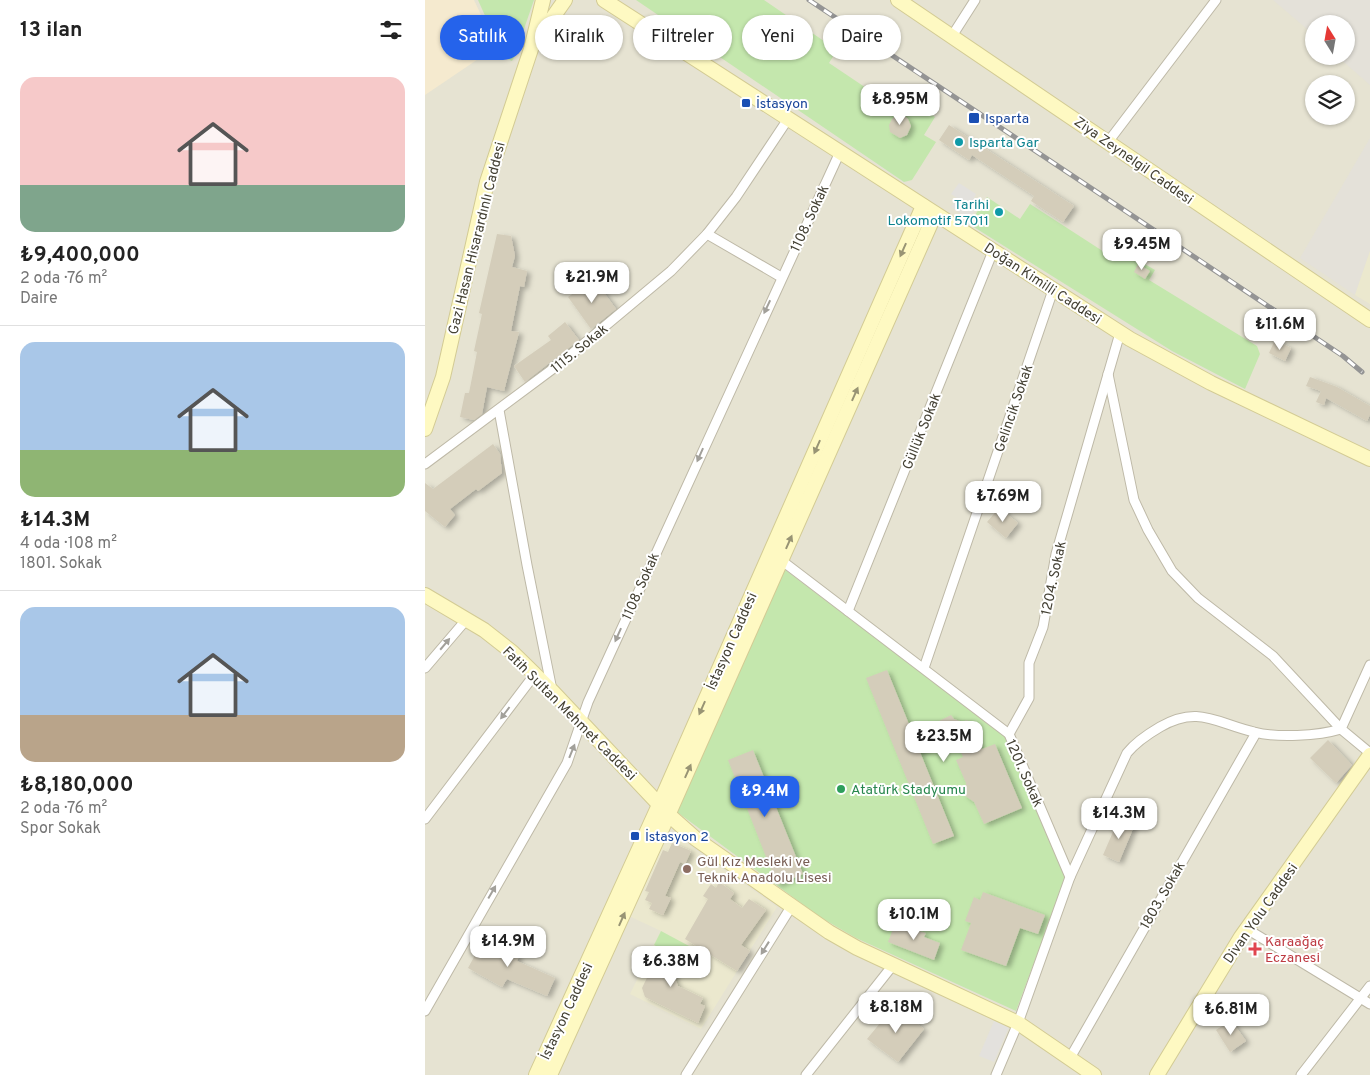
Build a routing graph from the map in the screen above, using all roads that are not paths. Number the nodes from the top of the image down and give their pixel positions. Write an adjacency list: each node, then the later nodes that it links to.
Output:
1 (543, 0): 8 (main road, Gazi Hasan Hisarardınlı Caddesi)
2 (565, 0): 8 (main road, Gazi Hasan Hisarardınlı Caddesi)
3 (604, 0): 9 (main road, Doğan Kimilli Caddesi)
4 (898, 0): 7 (main road, Ziya Zeynelgil Caddesi)
5 (975, 0): 7 (street)
6 (1216, 0): 10 (street)
7 (952, 36): 10 (main road, Ziya Zeynelgil Caddesi)
8 (531, 49): 22 (main road, Gazi Hasan Hisarardınlı Caddesi)
9 (788, 119): 11 (main road, Doğan Kimilli Caddesi); 14 (street, 1115. Sokak)
10 (1108, 142): 18 (main road, Ziya Zeynelgil Caddesi)
11 (839, 152): 12 (main road, Doğan Kimilli Caddesi); 16 (street, 1108. Sokak)
12 (923, 206): 13 (main road, Doğan Kimilli Caddesi); 39 (main road, İstasyon Caddesi, one-way to 39)
13 (935, 214): 15 (main road, Doğan Kimilli Caddesi); 25 (main road, İstasyon Caddesi, one-way to 13)
14 (707, 234): 16 (street); 21 (street, 1115. Sokak)
15 (993, 251): 17 (main road, Doğan Kimilli Caddesi); 27 (street, Güllük Sokak)
16 (781, 277): 34 (street, 1108. Sokak, one-way to 34)
17 (1053, 290): 19 (main road, Doğan Kimilli Caddesi); 31 (street, Gelincik Sokak)
18 (1370, 320)
19 (1120, 333): 20 (street, 1204. Sokak); 23 (main road, Doğan Kimilli Caddesi)
20 (1108, 374): 35 (street, Divan Yolu Caddesi); 37 (street, 1204. Sokak)
21 (499, 410): 24 (street, 1115. Sokak); 33 (street)
22 (425, 429)
23 (1370, 459)
24 (425, 464)
25 (781, 560): 27 (street, 1201. Sokak); 39 (main road, İstasyon Caddesi, one-way to 25)
26 (425, 595): 28 (main road, Fatih Sultan Mehmet Caddesi)
27 (849, 611): 31 (street, 1201. Sokak)
28 (466, 620): 30 (street, one-way to 28); 32 (main road, Fatih Sultan Mehmet Caddesi)
29 (1370, 665): 35 (street)
30 (425, 668)
31 (923, 668): 37 (street, 1201. Sokak)
32 (535, 674): 33 (main road, Fatih Sultan Mehmet Caddesi); 40 (street, one-way to 40)
33 (553, 692): 34 (main road, Fatih Sultan Mehmet Caddesi)
34 (581, 722): 39 (main road, Fatih Sultan Mehmet Caddesi); 48 (street, 1108. Sokak, one-way to 34)
35 (1341, 729): 36 (street); 38 (street, Divan Yolu Caddesi)
36 (1256, 733): 41 (street); 50 (street, 1803. Sokak)
37 (1009, 734): 41 (street, 1201. Sokak)
38 (1370, 754): 43 (main road, Divan Yolu Caddesi)
39 (664, 810): 42 (main road, Fatih Sultan Mehmet Caddesi); 51 (main road, İstasyon Caddesi); 52 (main road, İstasyon Caddesi, one-way to 39)
40 (425, 819)
41 (1070, 878): 49 (street)
42 (791, 907): 44 (main road, Fatih Sultan Mehmet Caddesi); 53 (street, one-way to 53)
43 (1247, 929): 46 (street); 57 (main road, Divan Yolu Caddesi)
44 (893, 965): 49 (main road, Fatih Sultan Mehmet Caddesi); 54 (street)
45 (1370, 986): 46 (street)
46 (1360, 999): 47 (street); 58 (street)
47 (1370, 1004)
48 (425, 1011)
49 (1018, 1023): 50 (main road, Fatih Sultan Mehmet Caddesi); 55 (street)
50 (1070, 1058): 56 (main road, Fatih Sultan Mehmet Caddesi)
51 (536, 1075)
52 (550, 1075)
53 (686, 1075)
54 (806, 1075)
55 (996, 1075)
56 (1094, 1075)
57 (1157, 1075)
58 (1301, 1075)

